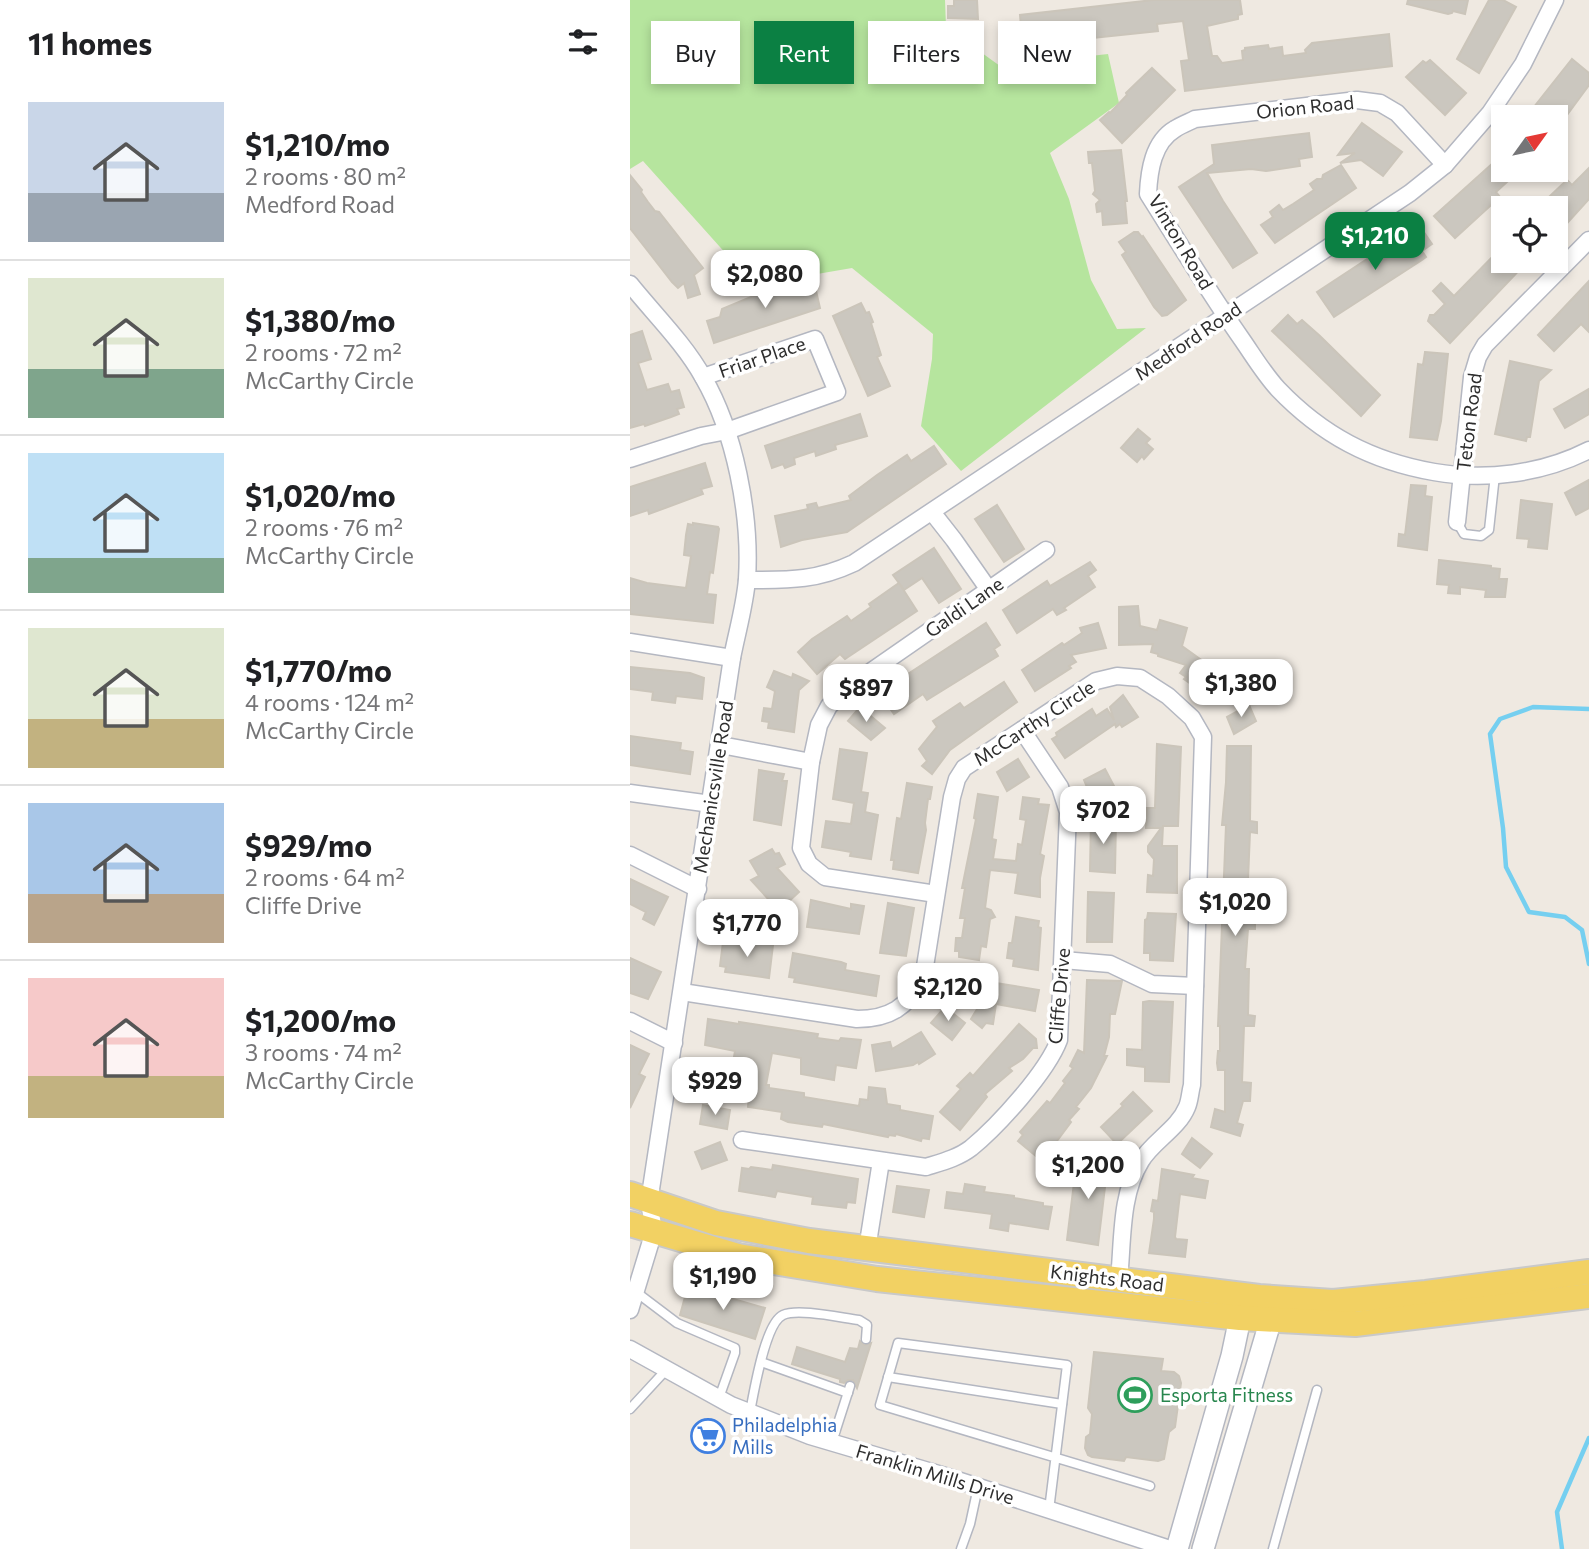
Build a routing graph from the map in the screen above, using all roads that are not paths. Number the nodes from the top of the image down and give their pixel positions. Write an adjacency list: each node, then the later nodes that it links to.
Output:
1 (1555, 0): 3 (street, Medford Road)
2 (1182, 125): 3 (street, Orion Road); 7 (street, Vinton Road)
3 (1445, 165): 7 (street, Medford Road)
4 (1589, 240): 13 (street, Teton Road)
5 (630, 284): 6 (street, Mechanicsville Road)
6 (637, 303): 8 (street, Mechanicsville Road)
7 (1226, 317): 13 (street, Vinton Road); 14 (street, Medford Road)
8 (703, 377): 9 (street, Mechanicsville Road); 9 (street, Friar Place)
9 (727, 431): 11 (street, Friar Place); 17 (street, Mechanicsville Road)
10 (1589, 450): 12 (street, Vinton Road)
11 (630, 459)
12 (1496, 475): 13 (street, Vinton Road); 15 (lane)
13 (1463, 477): 15 (street, Teton Road)
14 (932, 512): 17 (street, Medford Road); 18 (street)
15 (1457, 522)
16 (1046, 550): 18 (street, Galdi Lane)
17 (747, 580): 20 (street, Mechanicsville Road)
18 (989, 590): 23 (street, Galdi Lane)
19 (630, 642): 20 (street)
20 (733, 658): 22 (street, Mechanicsville Road)
21 (1022, 730): 28 (street, McCarthy Circle); 29 (street, Cliffe Drive); 30 (street, McCarthy Circle)
22 (721, 745): 23 (street); 25 (street, Mechanicsville Road)
23 (811, 762): 28 (street, Galdi Lane)
24 (630, 793): 25 (street)
25 (711, 804): 27 (street, Mechanicsville Road)
26 (630, 855): 27 (street)
27 (698, 888): 31 (street, Mechanicsville Road)
28 (936, 894): 31 (street, McCarthy Circle)
29 (1063, 960): 30 (street); 35 (street, Cliffe Drive)
30 (1195, 986): 41 (street, McCarthy Circle)
31 (682, 992): 33 (street, Mechanicsville Road)
32 (630, 1021): 33 (street)
33 (674, 1043): 36 (street, Mechanicsville Road)
34 (742, 1140): 35 (street, Cliffe Drive)
35 (881, 1161): 38 (street)
36 (640, 1198): 37 (street, Mechanicsville Road); 38 (main road, Knights Road)
37 (637, 1230): 40 (main road, Knights Road); 42 (street)
38 (874, 1250): 40 (main road); 41 (main road, Knights Road)
39 (1589, 1272): 44 (main road, Knights Road)
40 (879, 1279): 46 (main road, Knights Road)
41 (1119, 1279): 44 (main road, Knights Road)
42 (636, 1292): 45 (street); 56 (lane)
43 (1589, 1296): 47 (main road, Knights Road)
44 (1259, 1297): 46 (street); 47 (street)
45 (630, 1310)
46 (1240, 1318): 47 (main road, Knights Road); 65 (street)
47 (1271, 1319): 66 (street)
48 (866, 1339): 50 (lane)
49 (630, 1349): 51 (street, Franklin Mills Drive)
50 (761, 1362): 59 (lane); 60 (lane)
51 (666, 1370): 55 (lane); 56 (street, Franklin Mills Drive)
52 (888, 1377): 57 (lane); 57 (lane); 61 (lane)
53 (1317, 1390): 68 (lane)
54 (630, 1393): 55 (lane)
55 (640, 1398): 58 (lane)
56 (719, 1398): 59 (street, Franklin Mills Drive)
57 (1062, 1404): 61 (lane)
58 (630, 1409)
59 (750, 1412): 60 (street, Franklin Mills Drive)
60 (832, 1442): 63 (street, Franklin Mills Drive)
61 (1055, 1459): 62 (lane); 64 (lane)
62 (1150, 1486)
63 (978, 1487): 64 (street, Franklin Mills Drive); 67 (lane)
64 (1049, 1510): 65 (street, Franklin Mills Drive)
65 (1175, 1546): 66 (lane)
66 (1208, 1548)
67 (961, 1549)
68 (1273, 1549)

